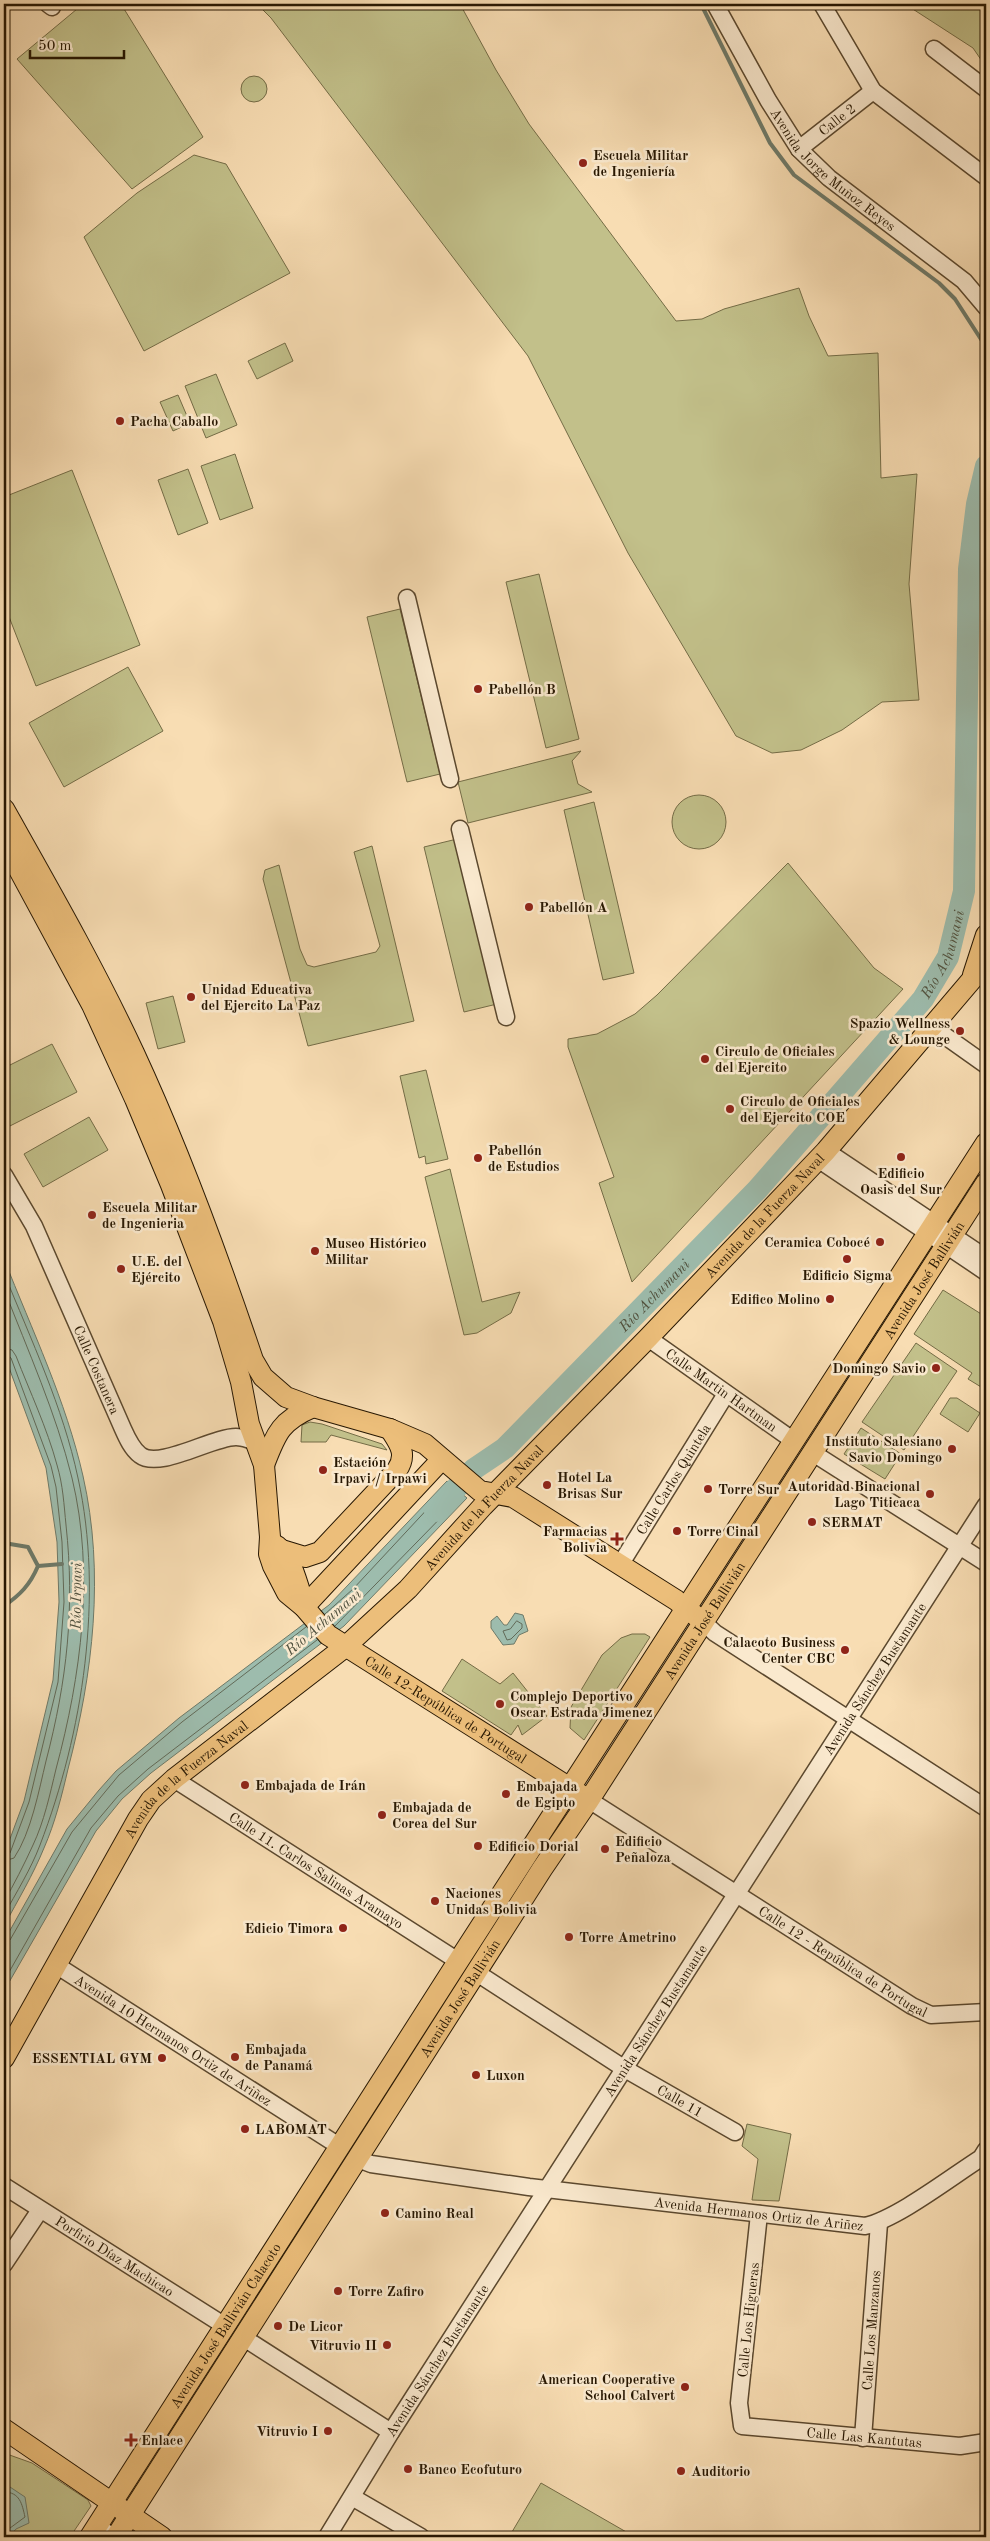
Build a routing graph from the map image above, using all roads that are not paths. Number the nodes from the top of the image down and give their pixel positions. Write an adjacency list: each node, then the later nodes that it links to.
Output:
1 (715, 4): 6 (street, Avenida Jorge Muñoz Reyes)
2 (822, 4): 5 (street)
3 (934, 49): 4 (street)
4 (986, 90)
5 (873, 91): 6 (street, Calle 2); 7 (street)
6 (799, 149): 8 (street, Avenida Jorge Muñoz Reyes)
7 (986, 177)
8 (986, 307)
9 (407, 598): 10 (street)
10 (450, 779)
11 (4, 809): 17 (main road)
12 (460, 830): 18 (street)
13 (4, 842): 17 (main road)
14 (986, 935): 16 (main road)
15 (986, 962): 16 (main road, Avenida de la Fuerza Naval)
16 (972, 977): 19 (main road, Avenida de la Fuerza Naval)
17 (93, 989): 21 (main road)
18 (506, 1017)
19 (931, 1026): 20 (street); 23 (main road, Avenida de la Fuerza Naval)
20 (986, 1065)
21 (162, 1141): 32 (main road); 34 (main road)
22 (986, 1143): 26 (main road, Avenida José Ballivián)
23 (822, 1155): 26 (street); 30 (main road, Avenida de la Fuerza Naval)
24 (4, 1175): 34 (street, Calle Costanera)
25 (986, 1183): 27 (main road, Avenida José Ballivián)
26 (931, 1229): 27 (street); 35 (main road, Avenida José Ballivián)
27 (949, 1241): 28 (street); 29 (street); 36 (main road, Avenida José Ballivián)
28 (986, 1258)
29 (986, 1272)
30 (648, 1338): 31 (street, Calle Martin Hartman); 39 (main road, Avenida de la Fuerza Naval)
31 (726, 1394): 35 (street, Calle Martin Hartman); 44 (street, Calle Carlos Quintela)
32 (313, 1407): 33 (main road); 38 (main road)
33 (390, 1429): 37 (main road); 41 (main road)
34 (255, 1441): 38 (main road)
35 (794, 1441): 45 (main road, Avenida José Ballivián)
36 (813, 1453): 42 (street); 47 (main road, Avenida José Ballivián)
37 (449, 1465): 39 (main road); 46 (main road)
38 (264, 1466): 41 (main road)
39 (488, 1492): 44 (main road); 48 (main road, Avenida de la Fuerza Naval)
40 (986, 1505): 42 (street, Avenida Sánchez Bustamante)
41 (276, 1543): 46 (main road, Calle 12-República de Portugal)
42 (959, 1546): 43 (street); 49 (street, Avenida Sánchez Bustamante)
43 (986, 1563)
44 (620, 1565): 45 (main road)
45 (686, 1607): 47 (main road); 51 (main road, Avenida José Ballivián)
46 (307, 1610): 48 (main road, Calle 12-República de Portugal)
47 (703, 1622): 49 (street); 52 (main road, Avenida José Ballivián)
48 (333, 1644): 50 (main road, Avenida de la Fuerza Naval); 51 (main road, Calle 12-República de Portugal)
49 (849, 1718): 53 (street); 54 (street, Avenida Sánchez Bustamante)
50 (174, 1779): 55 (street, Calle 11. Carlos Salinas Aramayo); 56 (main road, Avenida de la Fuerza Naval)
51 (571, 1788): 52 (main road, Calle 12-República de Portugal); 55 (main road, Avenida José Ballivián)
52 (589, 1800): 54 (street); 57 (main road, Avenida José Ballivián)
53 (986, 1808)
54 (736, 1893): 58 (street, Calle 12 - República de Portugal); 60 (street, Avenida Sánchez Bustamante)
55 (458, 1961): 62 (main road, Avenida José Ballivián)
56 (56, 1965): 59 (main road, Avenida de la Fuerza Naval); 62 (street, Avenida 10 Hermanos Ortiz de Ariñez)
57 (477, 1972): 60 (street, Calle 11); 64 (main road, Avenida José Ballivián)
58 (986, 2012)
59 (4, 2058)
60 (625, 2069): 61 (street, Calle 11); 66 (street, Avenida Sánchez Bustamante)
61 (735, 2132)
62 (339, 2146): 64 (main road); 72 (main road, Avenida José Ballivián Calacoto)
63 (985, 2156): 69 (street, Avenida Hermanos Ortiz de Ariñez)
64 (358, 2158): 66 (street, Avenida Hermanos Ortiz de Ariñez); 71 (main road, Avenida José Ballivián)
65 (4, 2186): 67 (street, Porfirio Díaz Machicao)
66 (549, 2188): 68 (street, Avenida Hermanos Ortiz de Ariñez); 76 (street, Avenida Sánchez Bustamante)
67 (40, 2210): 70 (street); 72 (street, Porfirio Díaz Machicao)
68 (759, 2214): 69 (street, Avenida Hermanos Ortiz de Ariñez); 74 (street, Calle Los Higueras)
69 (879, 2223): 77 (street, Calle Los Manzanos)
70 (4, 2264)
71 (277, 2286): 73 (main road, Avenida José Ballivián Calacoto)
72 (225, 2326): 73 (main road); 80 (main road, Avenida José Ballivián Calacoto)
73 (244, 2338): 76 (street); 81 (main road, Avenida José Ballivián Calacoto)
74 (742, 2426): 77 (street, Calle Las Kantutas)
75 (4, 2428): 80 (main road)
76 (391, 2432): 79 (street, Avenida Sánchez Bustamante)
77 (863, 2438): 78 (street, Calle Las Kantutas)
78 (986, 2442)
79 (352, 2497): 88 (street, Avenida Sánchez Bustamante); 89 (street)
80 (111, 2504): 81 (main road); 83 (main road, Avenida José Ballivián Calacoto)
81 (130, 2517): 82 (main road); 86 (main road, Avenida José Ballivián Calacoto); 87 (main road)
82 (158, 2536)
83 (90, 2537)
84 (99, 2537): 85 (street)
85 (105, 2537)
86 (116, 2537)
87 (132, 2537)
88 (327, 2537)
89 (421, 2537)

